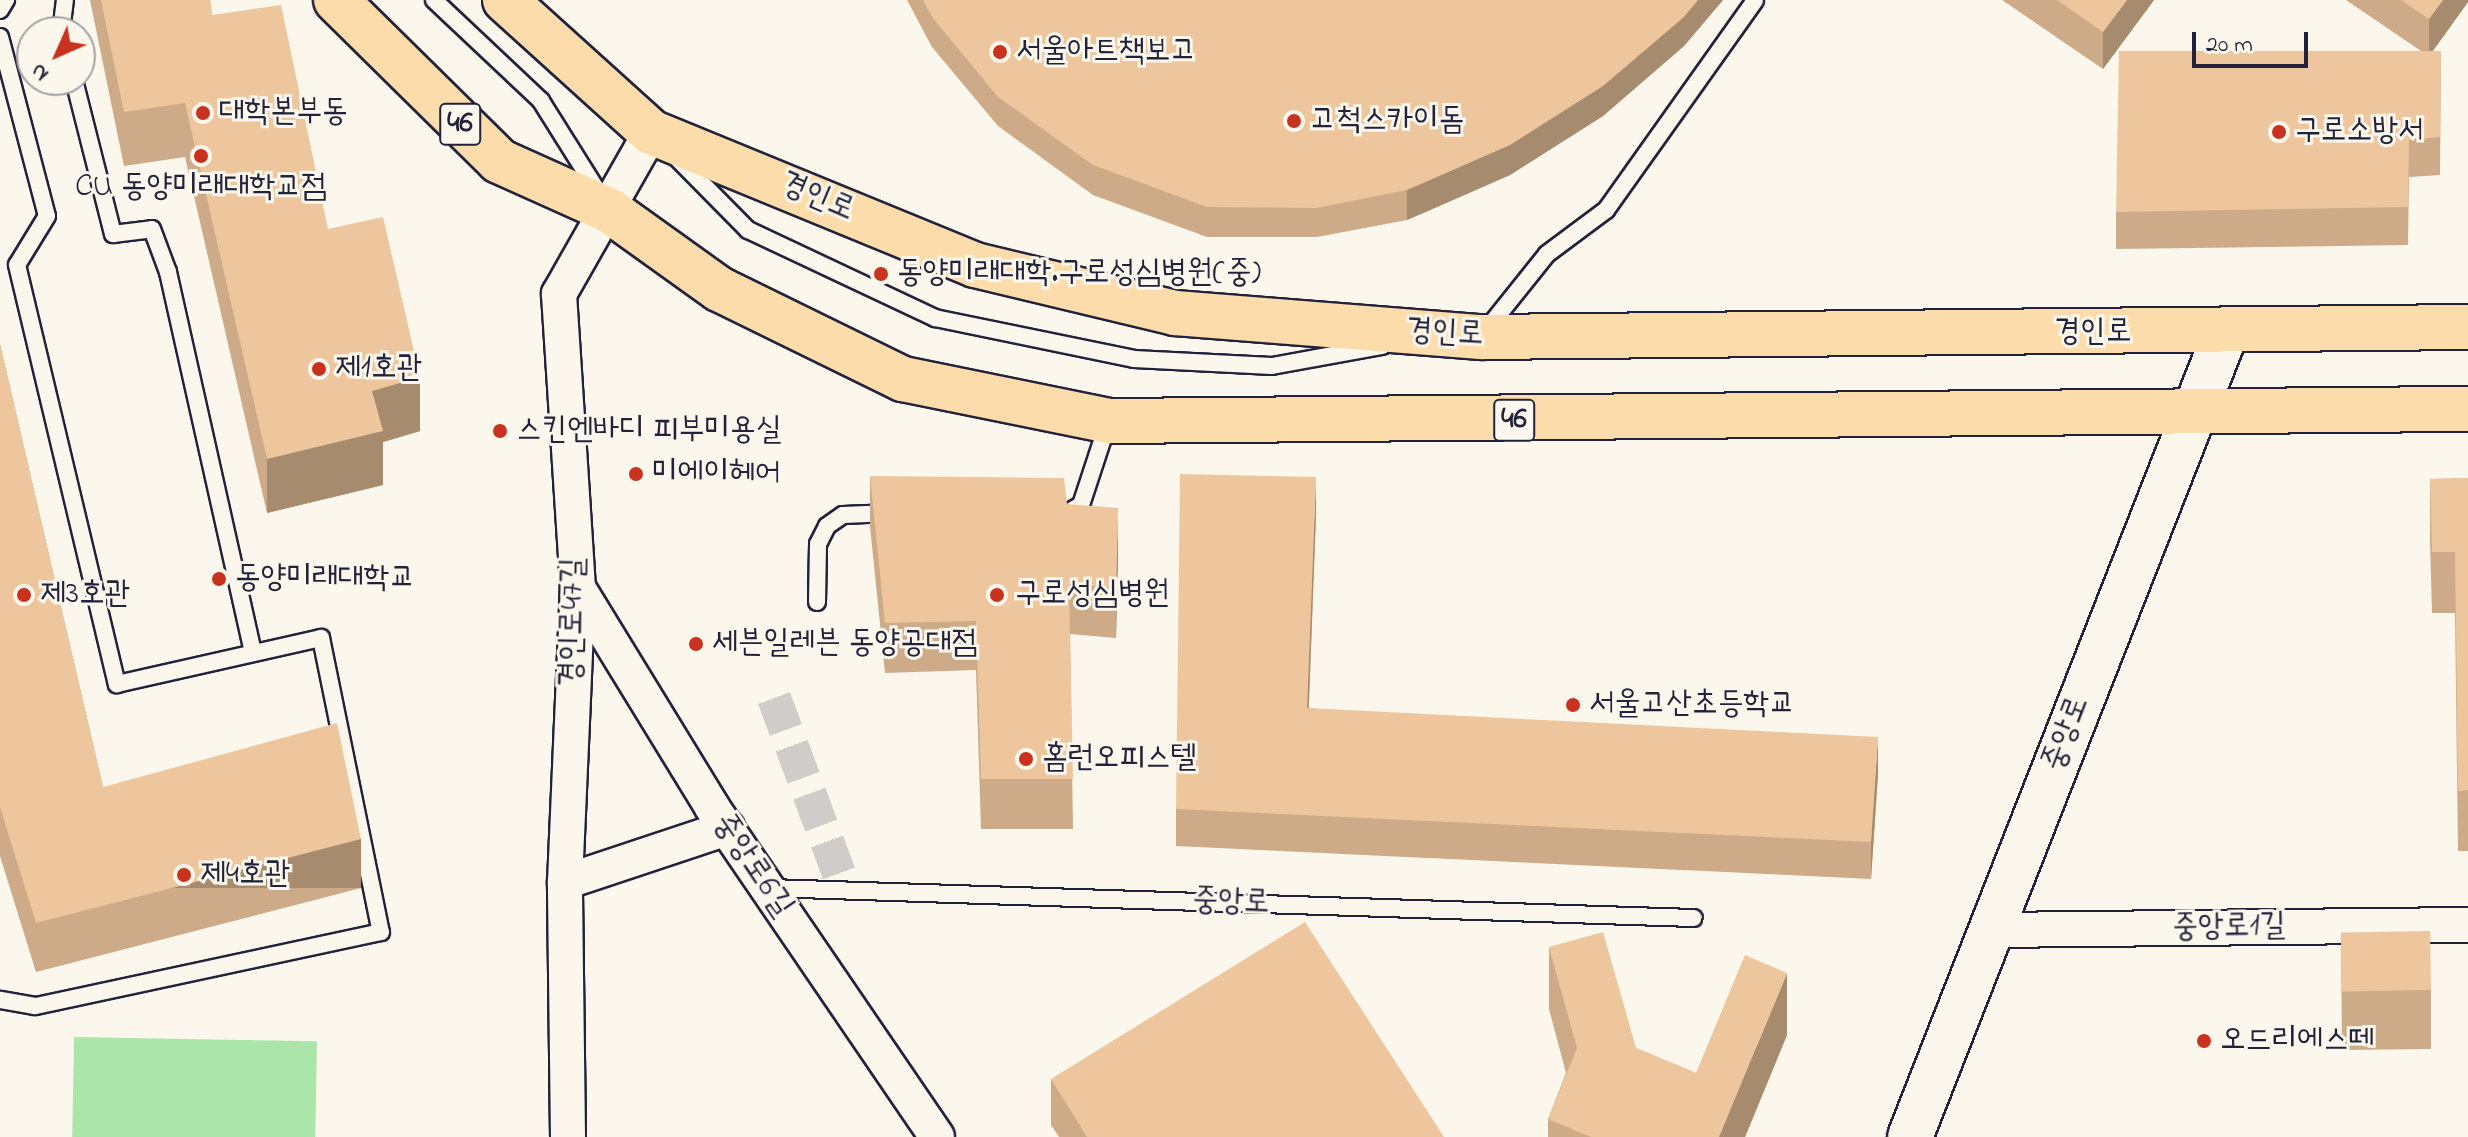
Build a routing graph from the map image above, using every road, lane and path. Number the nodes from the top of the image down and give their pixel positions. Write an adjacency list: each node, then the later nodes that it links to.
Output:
1 (6, 0): 6 (lane)
2 (336, 0): 10 (main road, 46)
3 (434, 0): 10 (lane)
4 (505, 0): 9 (main road, 경인로)
5 (1755, 0): 13 (lane)
6 (0, 10)
7 (0, 37): 21 (lane)
8 (78, 96): 21 (lane)
9 (651, 132): 10 (street, 경인로47길); 13 (main road, 경인로); 13 (lane)
10 (610, 211): 16 (main road, 46); 19 (street, 경인로47길)
11 (2468, 327): 12 (main road, 경인로)
12 (2226, 332): 13 (main road, 경인로); 15 (main road, 중앙로)
13 (1460, 336)
14 (2468, 409): 15 (main road, 46)
15 (2193, 413): 16 (main road, 46); 27 (main road, 중앙로)
16 (1109, 421): 18 (lane)
17 (912, 513): 20 (lane)
18 (1048, 515)
19 (578, 588): 22 (street, 중앙로6길); 23 (street, 경인로47길)
20 (817, 602)
21 (253, 653): 28 (lane)
22 (727, 828): 23 (street); 24 (street, 중앙로6길)
23 (565, 882): 29 (street, 경인로47길)
24 (768, 888): 25 (lane, 중앙로); 30 (street, 중앙로6길)
25 (1694, 918)
26 (2468, 925): 27 (street, 중앙로1길)
27 (1991, 930): 31 (main road, 중앙로)
28 (0, 1000)
29 (568, 1137)
30 (937, 1137)
31 (1910, 1137)

